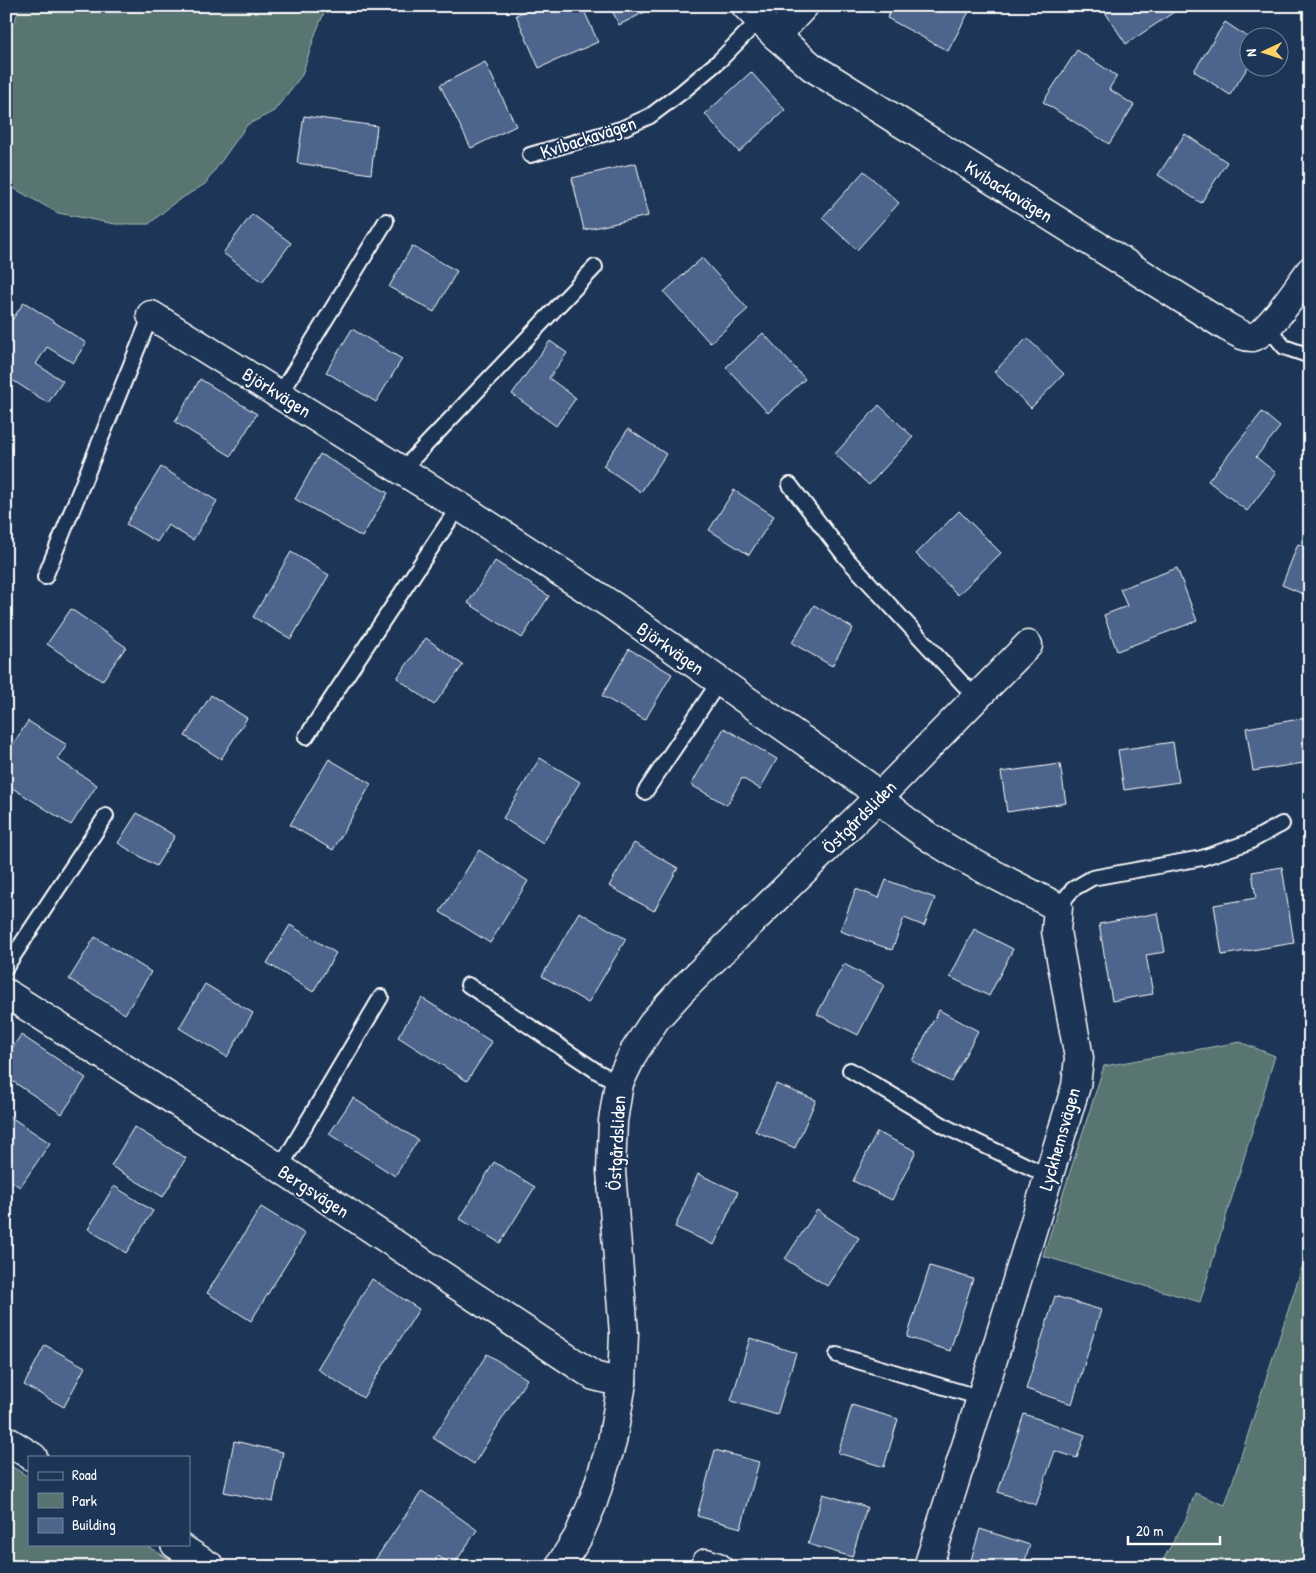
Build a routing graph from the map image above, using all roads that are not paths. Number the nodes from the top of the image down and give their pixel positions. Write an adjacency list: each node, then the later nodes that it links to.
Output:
1 (804, 6): 2 (street)
2 (760, 21): 3 (lane, Kvibackavägen); 8 (street, Kvibackavägen)
3 (530, 155)
4 (386, 221): 10 (lane)
5 (594, 267): 11 (lane)
6 (1310, 271): 8 (street, Kvibackavägen)
7 (151, 315): 10 (street, Björkvägen); 14 (lane)
8 (1268, 327): 9 (lane)
9 (1310, 356)
10 (280, 394): 11 (street, Björkvägen)
11 (402, 470): 13 (street, Björkvägen)
12 (790, 485): 17 (lane)
13 (459, 506): 16 (street, Björkvägen); 18 (lane)
14 (44, 577)
15 (1028, 645): 17 (street, Östgårdsliden)
16 (719, 682): 19 (lane); 20 (street, Björkvägen)
17 (976, 698): 20 (street, Östgårdsliden)
18 (306, 737)
19 (645, 792)
20 (878, 798): 23 (street); 29 (street, Östgårdsliden)
21 (106, 816): 24 (lane)
22 (1282, 824): 23 (lane)
23 (1058, 907): 31 (street, Lyckhemsvägen)
24 (6, 967)
25 (468, 985): 29 (lane)
26 (6, 994): 30 (street, Bergsvägen)
27 (381, 997): 30 (lane)
28 (850, 1070): 31 (lane)
29 (619, 1083): 33 (street, Östgårdsliden)
30 (280, 1168): 33 (street, Bergsvägen)
31 (1048, 1176): 34 (street, Lyckhemsvägen)
32 (837, 1355): 34 (lane)
33 (622, 1383): 39 (street, Östgårdsliden)
34 (981, 1398): 40 (street, Lyckhemsvägen)
35 (6, 1440): 36 (street)
36 (31, 1456)
37 (178, 1546): 38 (street)
38 (211, 1567)
39 (559, 1567)
40 (928, 1567)

